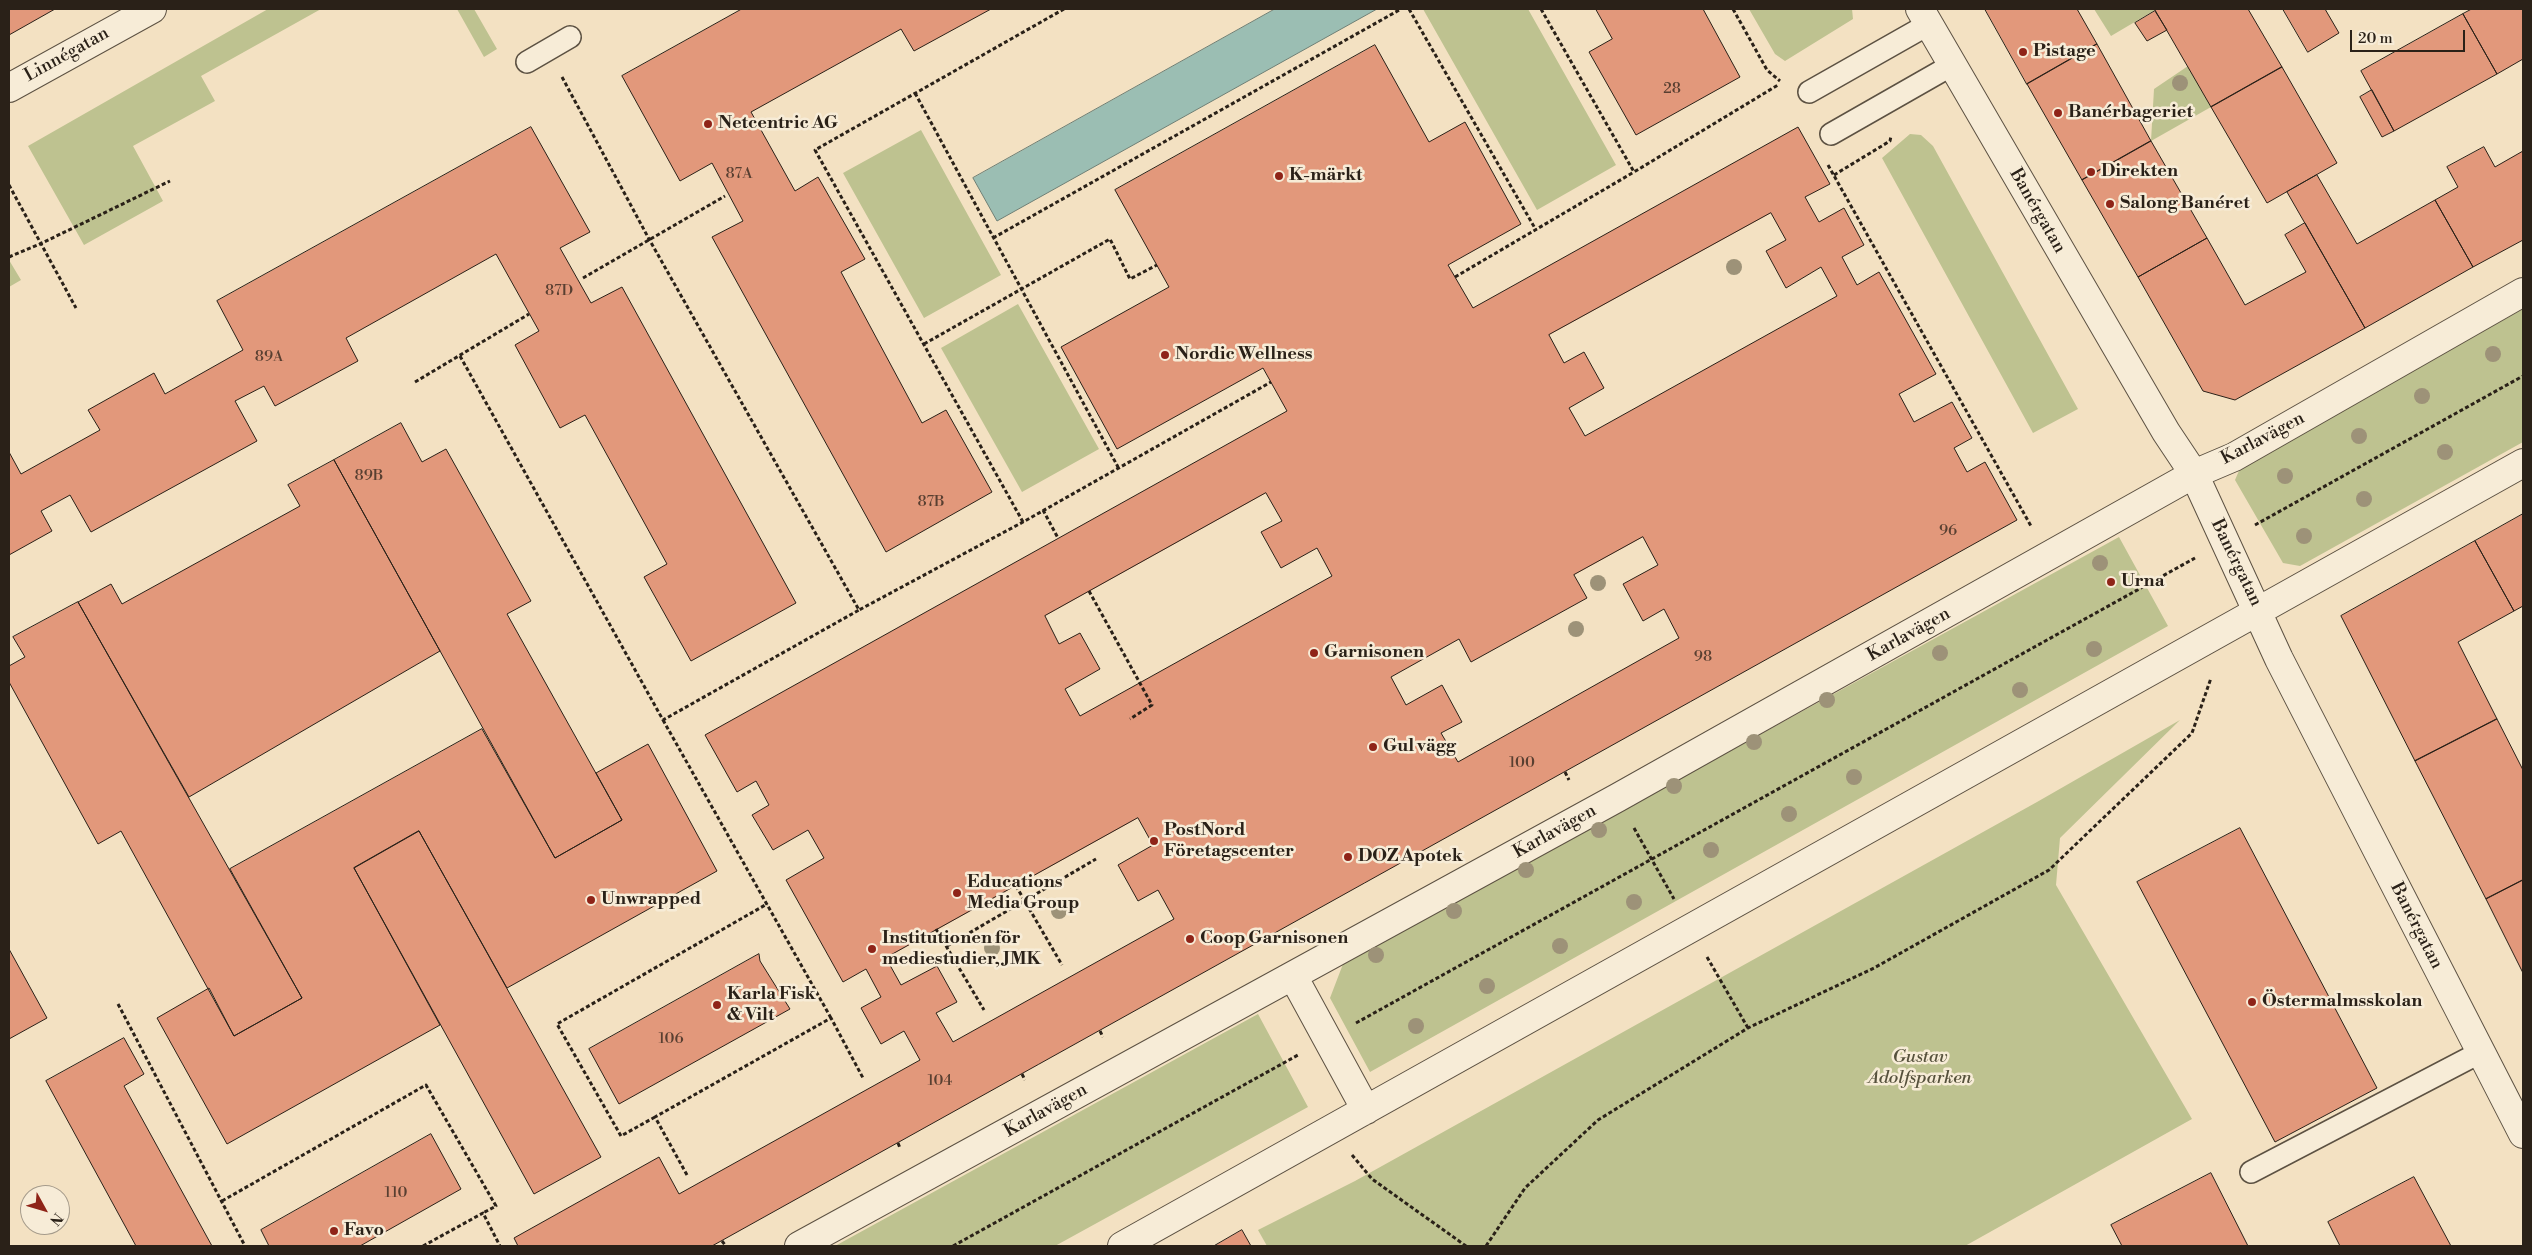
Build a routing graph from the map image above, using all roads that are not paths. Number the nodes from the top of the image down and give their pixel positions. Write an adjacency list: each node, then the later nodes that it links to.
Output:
1 (152, 9): 6 (street, Linnégatan)
2 (1925, 16): 5 (street, Banérgatan); 7 (lane)
3 (570, 37): 4 (lane)
4 (527, 62)
5 (1952, 65): 8 (lane); 11 (street, Banérgatan)
6 (9, 88)
7 (1810, 92)
8 (1831, 134)
9 (2523, 292): 11 (street, Karlavägen)
10 (2523, 463): 12 (street)
11 (2194, 474): 12 (street, Banérgatan); 13 (street, Karlavägen)
12 (2258, 610): 14 (street, Banérgatan); 15 (street)
13 (1293, 976): 15 (street); 18 (street, Karlavägen)
14 (2480, 1052): 16 (street, Banérgatan); 17 (lane)
15 (1366, 1110): 19 (street)
16 (2523, 1134)
17 (2251, 1172)
18 (799, 1246)
19 (1122, 1246)

